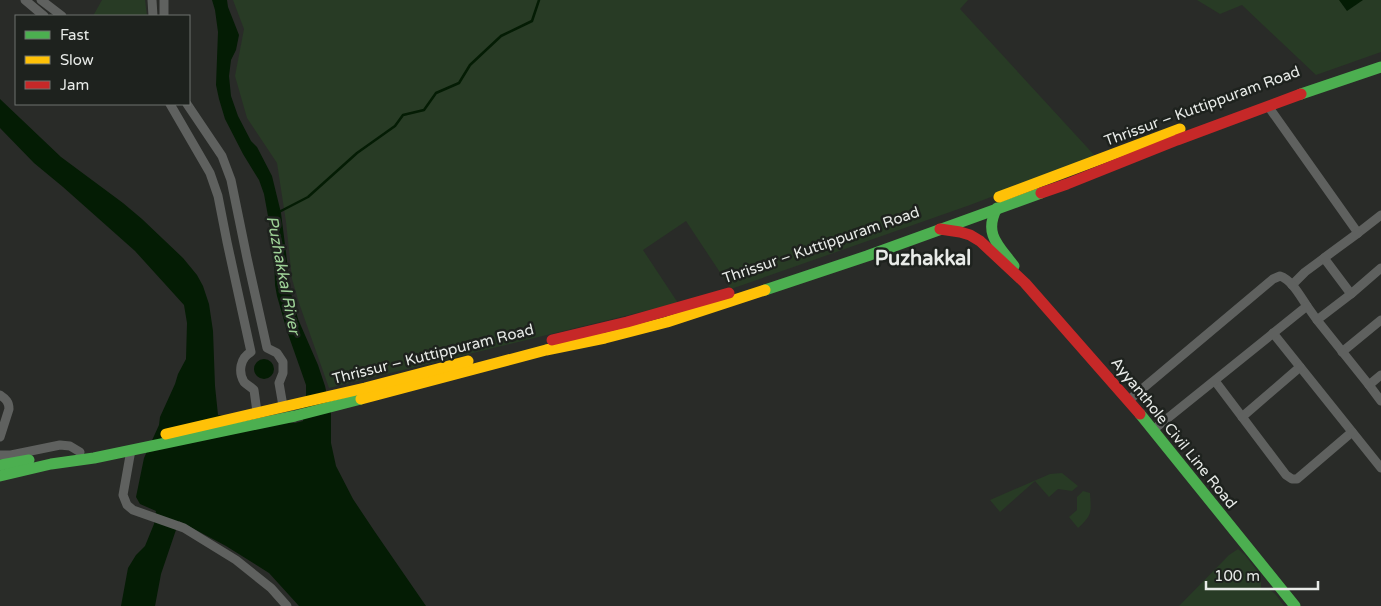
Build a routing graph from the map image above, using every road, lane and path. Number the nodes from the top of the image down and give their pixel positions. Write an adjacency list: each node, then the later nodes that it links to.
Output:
1 (25, 0): 5 (street)
2 (41, 0): 6 (street)
3 (152, 0): 7 (street)
4 (164, 0): 8 (street)
5 (43, 15)
6 (61, 15)
7 (153, 15)
8 (164, 15)
9 (1381, 57): 23 (main road, Thrissur – Kuttippuram Road)
10 (1381, 66): 13 (main road, Thrissur – Kuttippuram Road)
11 (171, 105): 37 (street)
12 (188, 105): 36 (street)
13 (1268, 106): 14 (main road, Thrissur – Kuttippuram Road); 17 (street)
14 (997, 208): 16 (main road, Thrissur – Kuttippuram Road); 20 (main road, Ayyanthole Civil Line Road)
15 (1381, 215): 17 (street)
16 (940, 229): 20 (main road, Ayyanthole Civil Line Road); 23 (main road, Thrissur – Kuttippuram Road)
17 (1358, 233): 18 (street)
18 (1324, 258): 21 (street); 22 (street)
19 (1381, 268): 22 (street)
20 (1025, 282): 34 (main road, Ayyanthole Civil Line Road)
21 (1292, 285): 24 (street); 34 (street)
22 (1351, 294): 25 (street)
23 (705, 306): 36 (main road, Thrissur – Kuttippuram Road)
24 (1307, 306): 25 (street); 27 (street)
25 (1317, 320): 28 (street)
26 (1381, 320): 28 (street)
27 (1274, 333): 29 (street); 31 (street)
28 (1342, 352): 32 (street)
29 (1300, 367): 38 (street); 41 (street)
30 (1381, 375): 32 (street)
31 (1215, 381): 38 (street); 40 (street)
32 (1369, 385): 35 (street)
33 (0, 395): 42 (street)
34 (1129, 400): 40 (main road, Ayyanthole Civil Line Road)
35 (1381, 400)
36 (291, 408): 37 (main road, Thrissur – Kuttippuram Road); 39 (main road)
37 (257, 412): 39 (main road, Thrissur – Kuttippuram Road)
38 (1242, 417): 41 (street)
39 (227, 425): 43 (main road); 43 (main road)
40 (1153, 430): 52 (main road, Ayyanthole Civil Line Road)
41 (1352, 432): 48 (street)
42 (0, 437)
43 (132, 445): 44 (main road); 46 (main road); 51 (street)
44 (80, 452): 45 (street); 47 (main road)
45 (0, 455)
46 (94, 458): 49 (main road); 50 (street)
47 (0, 465)
48 (1381, 468)
49 (0, 476)
50 (0, 480)
51 (287, 606)
52 (1295, 606)

